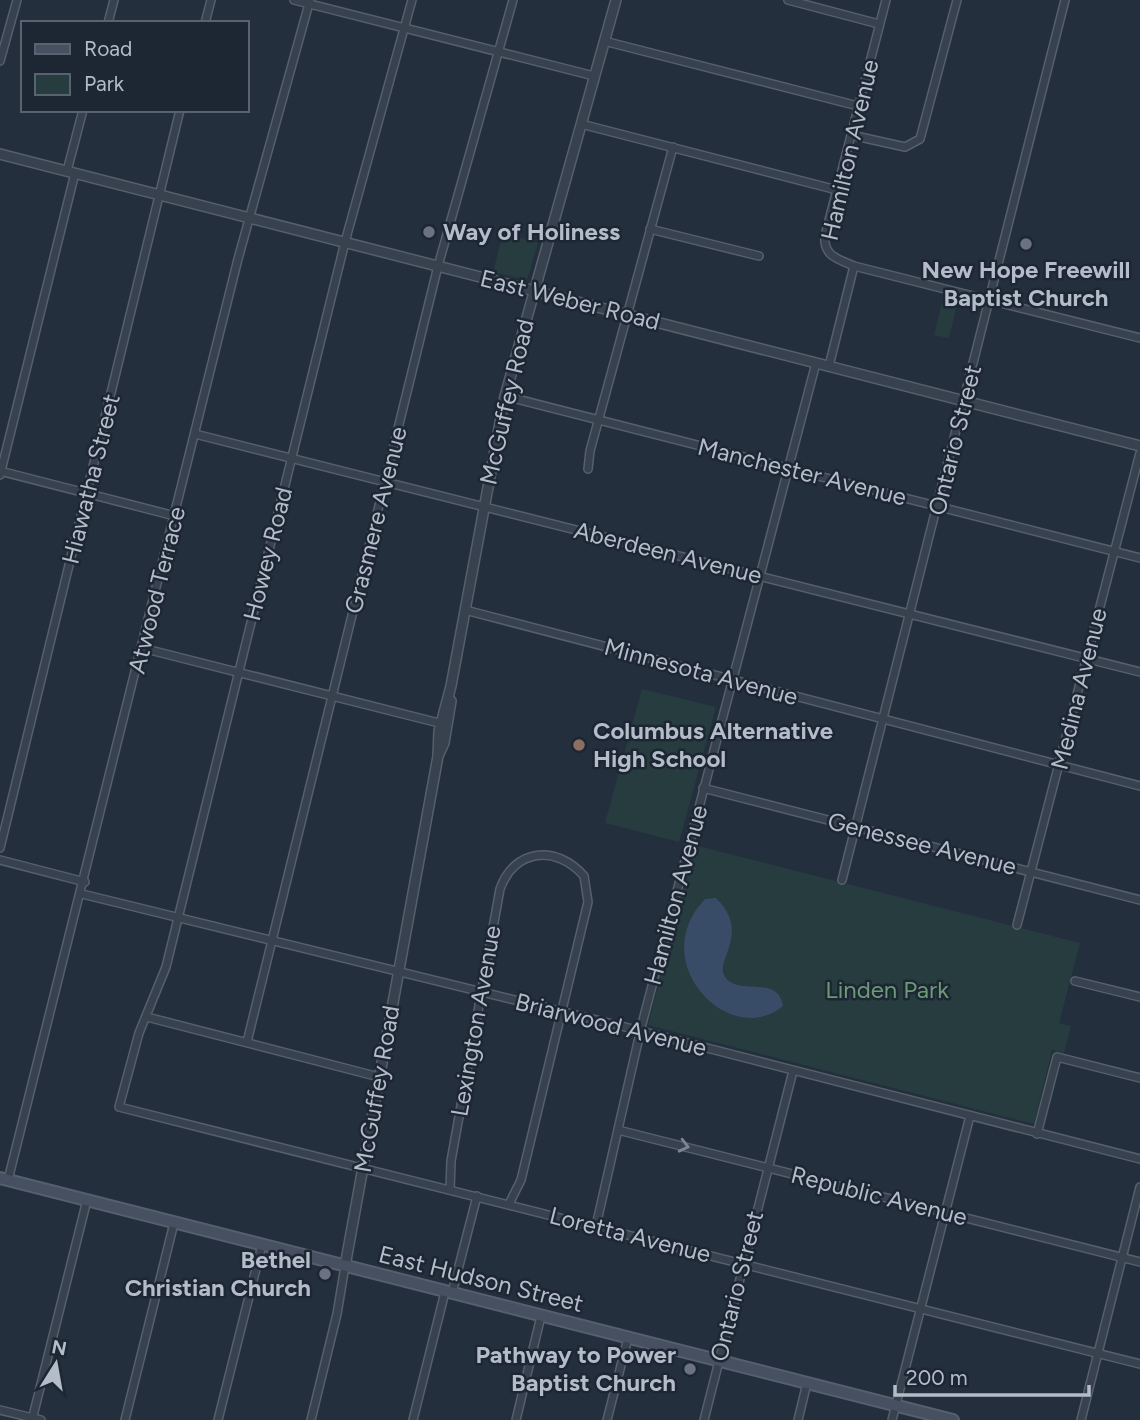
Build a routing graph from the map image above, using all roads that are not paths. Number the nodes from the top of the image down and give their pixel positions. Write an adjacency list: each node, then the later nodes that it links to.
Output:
1 (17, 0): 19 (street)
2 (114, 0): 13 (street)
3 (211, 0): 14 (street)
4 (293, 0): 12 (street)
5 (412, 0): 16 (street, Howey Road)
6 (513, 0): 18 (street, Grasmere Avenue)
7 (615, 0): 17 (street, McGuffey Road)
8 (788, 0): 15 (street)
9 (886, 0): 15 (street, Hamilton Avenue)
10 (957, 0): 25 (street)
11 (1066, 0): 38 (street, Ontario Street)
12 (309, 2): 16 (street); 31 (street, Atwood Terrace)
13 (109, 21)
14 (206, 21)
15 (879, 24): 21 (street, Hamilton Avenue)
16 (404, 28): 18 (street); 33 (street, Howey Road)
17 (604, 41): 20 (street, McGuffey Road); 21 (street)
18 (499, 52): 20 (street); 35 (street, Grasmere Avenue)
19 (0, 61)
20 (594, 76): 24 (street, McGuffey Road)
21 (858, 106): 25 (street, Hamilton Avenue)
22 (83, 112): 28 (street)
23 (180, 112): 30 (street, Hiawatha Street)
24 (581, 124): 26 (street); 37 (street, McGuffey Road)
25 (851, 135): 29 (street, Hamilton Avenue)
26 (673, 147): 29 (street); 32 (street)
27 (0, 154): 28 (street, East Weber Road)
28 (71, 172): 30 (street, East Weber Road); 52 (street)
29 (837, 190): 36 (street, Hamilton Avenue)
30 (159, 195): 31 (street, East Weber Road); 54 (street, Hiawatha Street)
31 (249, 218): 33 (street, East Weber Road); 46 (street, Atwood Terrace)
32 (650, 229): 34 (street); 39 (street)
33 (345, 242): 35 (street, East Weber Road); 49 (street, Howey Road)
34 (759, 257)
35 (438, 266): 37 (street, East Weber Road); 53 (street, Grasmere Avenue)
36 (854, 266): 38 (street); 42 (street, Hamilton Avenue)
37 (534, 290): 39 (street, East Weber Road); 43 (street, McGuffey Road)
38 (990, 300): 40 (street); 44 (street, Ontario Street)
39 (626, 314): 41 (street, East Weber Road); 45 (street)
40 (1140, 338)
41 (816, 363): 42 (street, East Weber Road); 51 (street, Hamilton Avenue)
42 (829, 366): 44 (street, East Weber Road)
43 (505, 396): 45 (street, Manchester Avenue); 56 (street, McGuffey Road)
44 (965, 401): 47 (street, East Weber Road); 55 (street, Ontario Street)
45 (598, 420): 50 (street); 51 (street, Manchester Avenue)
46 (195, 434): 49 (street, Aberdeen Avenue); 57 (street, Atwood Terrace)
47 (1140, 446)
48 (1140, 453): 58 (street, Medina Avenue)
49 (291, 460): 53 (street, Aberdeen Avenue); 66 (street, Howey Road)
50 (588, 469)
51 (788, 469): 55 (street, Manchester Avenue); 60 (street, Hamilton Avenue)
52 (0, 472): 54 (street)
53 (385, 484): 56 (street, Aberdeen Avenue); 68 (street, Grasmere Avenue)
54 (87, 493): 57 (street); 75 (street, Hiawatha Street)
55 (938, 507): 58 (street, Manchester Avenue); 62 (street, Ontario Street)
56 (484, 508): 60 (street, Aberdeen Avenue); 61 (street, McGuffey Road)
57 (175, 516): 63 (street, Atwood Terrace)
58 (1115, 551): 59 (street, Manchester Avenue); 64 (street, Medina Avenue)
59 (1140, 558)
60 (760, 575): 62 (street, Aberdeen Avenue); 67 (street, Hamilton Avenue)
61 (465, 610): 67 (street, Minnesota Avenue); 70 (street, McGuffey Road)
62 (910, 613): 64 (street, Aberdeen Avenue); 69 (street, Ontario Street)
63 (142, 648): 66 (street); 79 (street, Atwood Terrace)
64 (1087, 659): 65 (street, Aberdeen Avenue); 71 (street, Medina Avenue)
65 (1140, 672)
66 (239, 674): 68 (street); 82 (street, Howey Road)
67 (732, 681): 69 (street, Minnesota Avenue); 73 (street, Hamilton Avenue)
68 (332, 697): 70 (street); 84 (street, Grasmere Avenue)
69 (882, 720): 71 (street, Minnesota Avenue); 74 (street, Ontario Street)
70 (444, 724): 85 (street, McGuffey Road)
71 (1059, 765): 72 (street, Minnesota Avenue); 77 (street, Medina Avenue)
72 (1140, 786)
73 (703, 788): 74 (street, Genessee Avenue); 91 (street, Hamilton Avenue)
74 (855, 827): 77 (street, Genessee Avenue); 78 (street, Ontario Street)
75 (0, 848)
76 (0, 860): 79 (street)
77 (1031, 872): 81 (street, Genessee Avenue); 83 (street, Medina Avenue)
78 (842, 880)
79 (85, 881): 80 (street, Atwood Terrace)
80 (82, 894): 82 (street, Briarwood Avenue); 103 (street, Atwood Terrace)
81 (1140, 900)
82 (178, 918): 84 (street, Briarwood Avenue); 90 (street, Howey Road)
83 (1017, 925)
84 (272, 942): 85 (street, Briarwood Avenue); 92 (street, Grasmere Avenue)
85 (398, 973): 87 (street, Briarwood Avenue); 94 (street, McGuffey Road)
86 (1075, 981): 88 (street)
87 (481, 993): 89 (street, Briarwood Avenue); 89 (street, Lexington Avenue); 105 (street, Lexington Avenue)
88 (1140, 997)
89 (560, 1012): 91 (street, Briarwood Avenue); 108 (street)
90 (148, 1017): 92 (street); 96 (street, Howey Road)
91 (640, 1031): 93 (street, Briarwood Avenue); 98 (street, Hamilton Avenue)
92 (247, 1042): 94 (street)
93 (793, 1071): 97 (street, Briarwood Avenue); 102 (street, Ontario Street)
94 (379, 1077): 101 (street, McGuffey Road)
95 (1140, 1078): 99 (street)
96 (119, 1107): 101 (street, Loretta Avenue)
97 (970, 1116): 99 (street, Briarwood Avenue); 109 (street)
98 (618, 1130): 102 (street, Republic Avenue, one-way to 102); 111 (street, Hamilton Avenue)
99 (1038, 1134): 100 (street, Briarwood Avenue)
100 (1140, 1159)
101 (362, 1168): 105 (street, Loretta Avenue); 116 (street, McGuffey Road)
102 (767, 1168): 109 (street, Republic Avenue); 115 (street, Ontario Street)
103 (4, 1179): 107 (main road, East Hudson Street)
104 (1140, 1187): 113 (street)
105 (450, 1190): 106 (street, Loretta Avenue)
106 (477, 1196): 108 (street, Loretta Avenue); 117 (street)
107 (87, 1200): 110 (main road, East Hudson Street); 127 (street)
108 (509, 1204): 111 (street, Loretta Avenue)
109 (945, 1213): 113 (street, Republic Avenue); 118 (street)
110 (174, 1223): 112 (main road, East Hudson Street); 129 (street)
111 (597, 1226): 115 (street, Loretta Avenue)
112 (262, 1245): 116 (main road, East Hudson Street); 130 (street)
113 (1122, 1257): 114 (street, Republic Avenue); 121 (street)
114 (1140, 1262)
115 (743, 1264): 118 (street, Loretta Avenue); 122 (street, Ontario Street)
116 (345, 1266): 117 (main road, East Hudson Street); 131 (street, McGuffey Road)
117 (449, 1292): 119 (main road, East Hudson Street); 132 (street)
118 (920, 1308): 121 (street, Loretta Avenue); 125 (street)
119 (541, 1316): 120 (main road, East Hudson Street); 133 (street)
120 (628, 1338): 122 (main road, East Hudson Street); 134 (street)
121 (1098, 1353): 123 (street, Loretta Avenue); 139 (street)
122 (719, 1361): 124 (main road, East Hudson Street); 135 (street, Ontario Street)
123 (1140, 1364)
124 (807, 1383): 125 (main road, East Hudson Street); 136 (street)
125 (896, 1406): 137 (street); 138 (main road, East Hudson Street)
126 (0, 1410): 127 (street)
127 (32, 1419): 128 (street)
128 (41, 1420)
129 (125, 1420)
130 (218, 1420)
131 (311, 1420)
132 (413, 1420)
133 (516, 1420)
134 (607, 1420)
135 (704, 1420)
136 (798, 1420)
137 (892, 1420)
138 (953, 1420)
139 (1081, 1420)

